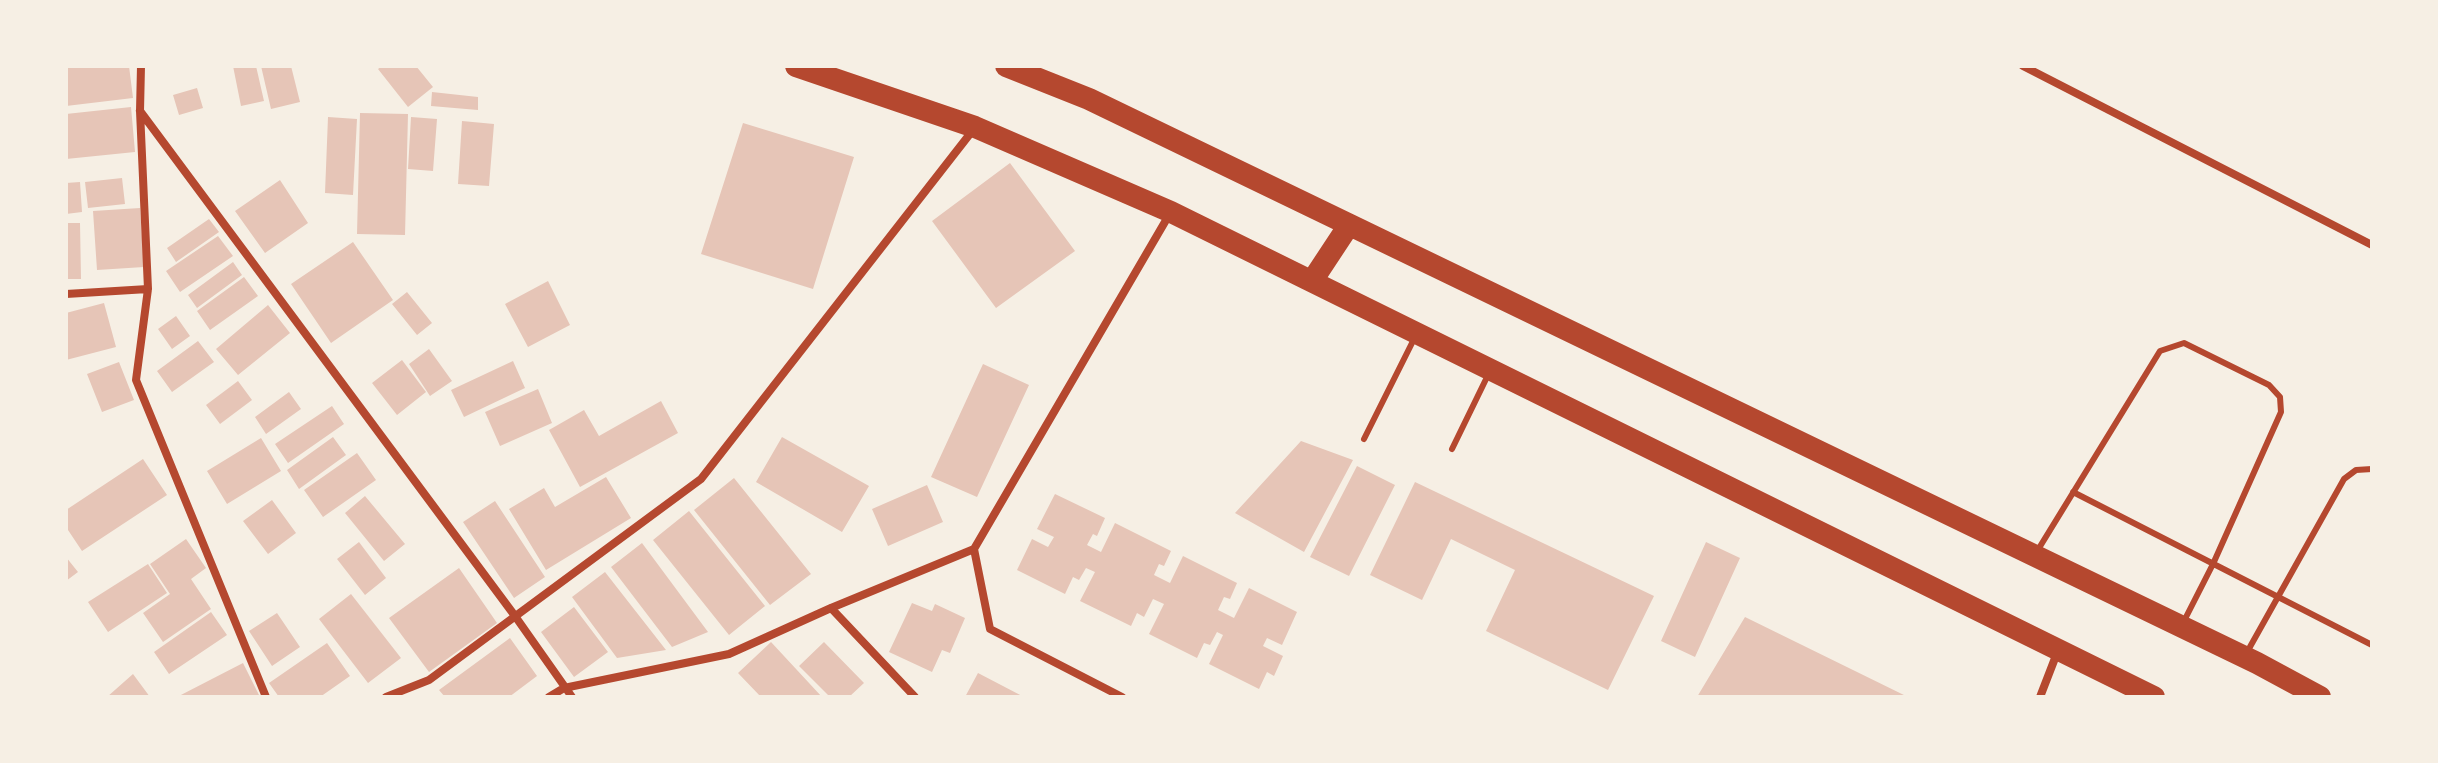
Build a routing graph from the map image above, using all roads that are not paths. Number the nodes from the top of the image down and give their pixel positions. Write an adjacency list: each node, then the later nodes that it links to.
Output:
1 (141, 66): 5 (street)
2 (796, 66): 6 (highway)
3 (1006, 66): 8 (highway)
4 (2023, 66): 9 (street)
5 (140, 111): 11 (street); 24 (street)
6 (975, 127): 7 (highway); 24 (street)
7 (1171, 212): 10 (highway); 19 (street)
8 (1349, 225): 10 (highway); 20 (highway)
9 (2372, 245)
10 (1312, 281): 13 (highway)
11 (148, 289): 12 (street); 30 (street)
12 (66, 294)
13 (1417, 333): 14 (highway); 15 (lane)
14 (1491, 370): 16 (lane); 27 (highway)
15 (1364, 439)
16 (1452, 449)
17 (2372, 469): 22 (lane)
18 (2073, 492): 20 (lane); 21 (lane); 21 (lane)
19 (974, 549): 23 (street); 35 (street)
20 (2034, 556): 25 (highway)
21 (2213, 564): 22 (lane); 25 (lane)
22 (2278, 598): 26 (lane); 28 (lane)
23 (831, 608): 29 (street); 34 (street)
24 (515, 616): 29 (street); 31 (street)
25 (2181, 627): 28 (highway)
26 (2372, 645)
27 (2059, 650): 36 (street); 37 (highway)
28 (2244, 658): 38 (highway)
29 (564, 688): 32 (street); 33 (street)
30 (266, 697)
31 (386, 697)
32 (549, 697)
33 (572, 697)
34 (915, 697)
35 (1122, 697)
36 (2040, 697)
37 (2154, 697)
38 (2320, 697)

